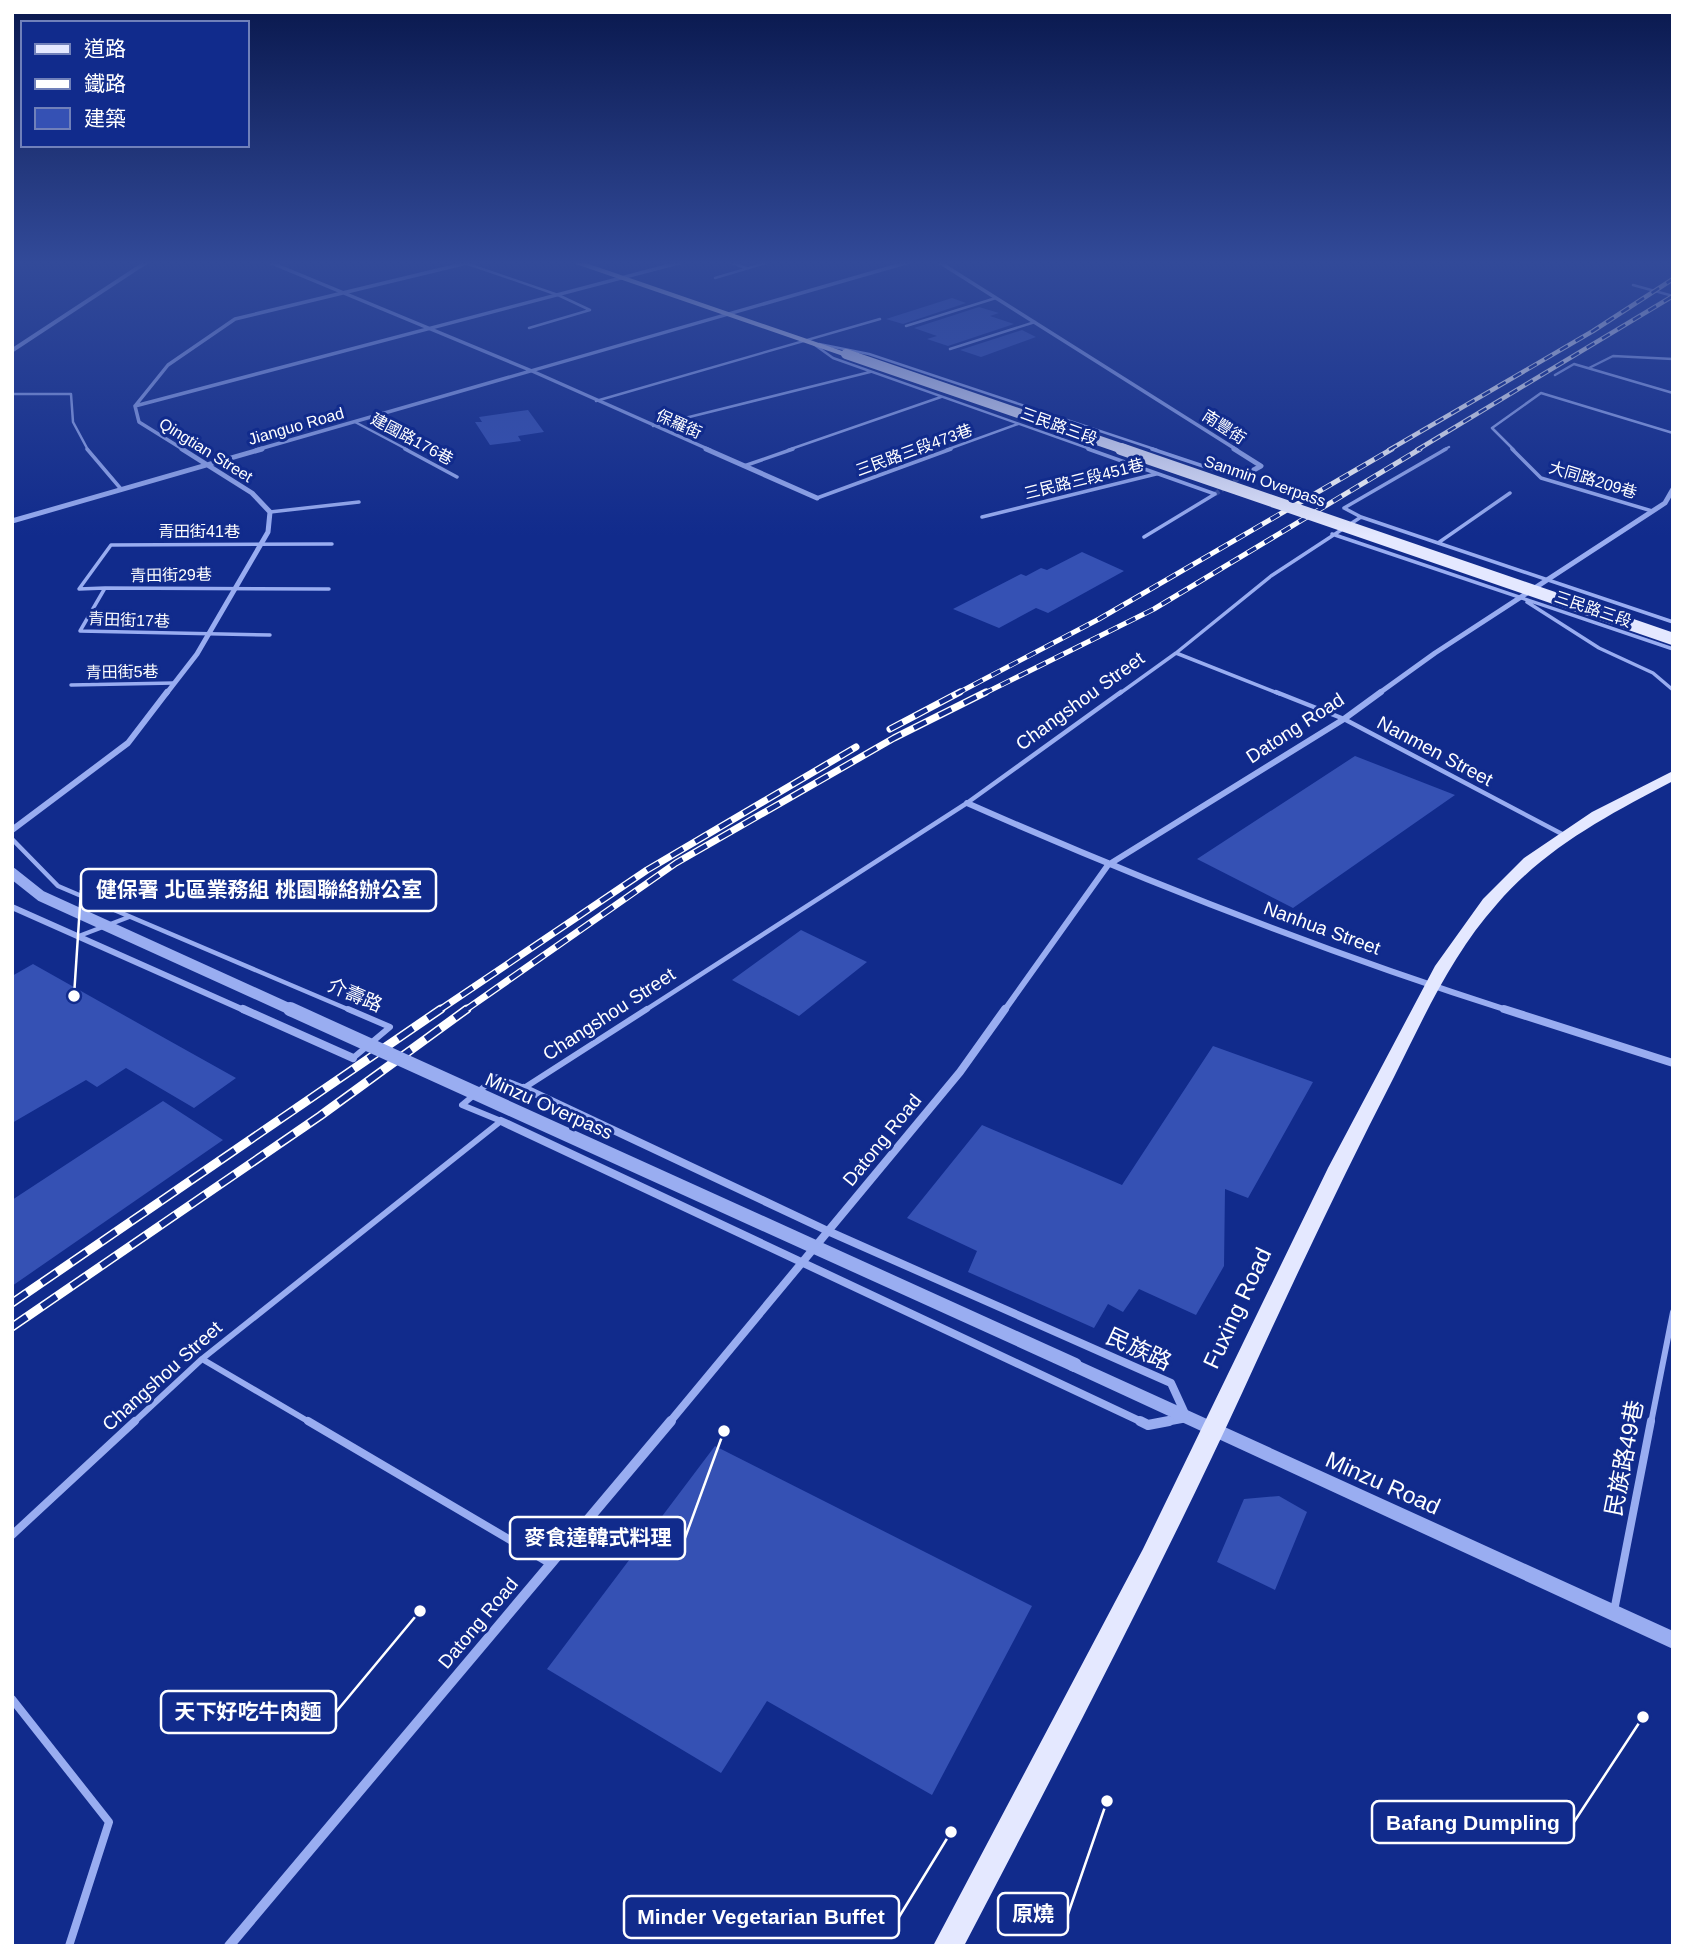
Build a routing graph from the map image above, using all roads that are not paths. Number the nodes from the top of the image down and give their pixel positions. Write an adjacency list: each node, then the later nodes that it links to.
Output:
1 (185, 353): 19 (street)
2 (335, 353): 19 (street)
3 (492, 353): 12 (street, 保羅街)
4 (590, 353): 12 (street, Jianguo Road)
5 (768, 353): 18 (lane)
6 (826, 353): 13 (lane, 三民路三段)
7 (844, 353): 55 (main road, Sanmin Overpass, bridge)
8 (866, 353): 25 (lane, 三民路三段)
9 (1084, 353): 30 (street, 南豐街)
10 (1673, 359): 11 (lane)
11 (1589, 368): 14 (lane); 15 (lane)
12 (532, 370): 18 (street, 保羅街); 20 (street, Jianguo Road)
13 (870, 372): 17 (lane, 三民路三段); 22 (lane)
14 (1555, 374)
15 (1673, 393)
16 (12, 394): 31 (lane)
17 (941, 397): 21 (lane, 三民路三段); 27 (lane)
18 (596, 401): 22 (street, 保羅街)
19 (135, 406): 26 (street, Qingtian Street)
20 (355, 422): 26 (street, Jianguo Road); 29 (lane, 建國路176巷)
21 (1018, 424): 28 (lane, 三民路三段); 34 (lane, 三民路三段473巷)
22 (653, 426): 27 (street, 保羅街)
23 (1673, 433): 36 (lane, 大同路209巷)
24 (1449, 447): 39 (lane)
25 (1191, 462): 28 (lane, 三民路三段451巷); 30 (lane, 三民路三段)
26 (204, 465): 31 (street, Jianguo Road); 37 (street, Qingtian Street)
27 (744, 466): 34 (street, 保羅街)
28 (1157, 473): 38 (lane, 三民路三段451巷); 42 (lane, 三民路三段)
29 (457, 477)
30 (1239, 478)
31 (121, 489): 40 (street, Jianguo Road)
32 (1673, 489): 36 (street, Datong Road)
33 (1510, 494): 46 (lane)
34 (817, 498)
35 (359, 502): 37 (lane)
36 (1652, 511): 47 (street, Datong Road)
37 (270, 512): 44 (street)
38 (982, 517)
39 (1361, 517): 41 (lane); 46 (lane, 三民路三段)
40 (12, 522)
41 (1332, 534): 51 (lane, 三民路三段); 57 (lane, Changshou Street)
42 (1144, 537)
43 (137, 544): 44 (lane, 青田街41巷); 49 (lane, 青田街17巷)
44 (261, 544): 45 (lane, 青田街41巷); 48 (street)
45 (332, 544)
46 (1438, 544): 47 (lane, 三民路三段)
47 (1546, 580): 51 (street, Datong Road); 52 (lane, 三民路三段)
48 (236, 586): 49 (lane, 青田街29巷); 50 (lane, 青田街29巷); 53 (street)
49 (105, 588): 53 (lane, 青田街17巷)
50 (329, 589)
51 (1520, 597): 56 (lane, 三民路三段); 60 (lane); 61 (street, Datong Road)
52 (1673, 622)
53 (208, 635): 54 (lane); 58 (street)
54 (270, 635)
55 (1673, 639)
56 (1673, 649)
57 (1176, 653): 61 (lane, Nanmen Street); 63 (lane, Changshou Street)
58 (174, 683): 59 (lane, 青田街5巷); 64 (street)
59 (71, 685)
60 (1673, 690)
61 (1343, 719): 65 (lane, Nanmen Street); 67 (street, Datong Road)
62 (1673, 775): 65 (main road, Fuxing Road)
63 (967, 803): 67 (street, Nanhua Street); 75 (lane, Changshou Street)
64 (12, 830)
65 (1562, 834): 72 (main road, Fuxing Road)
66 (12, 839): 70 (lane, 介壽路)
67 (1108, 866): 72 (street, Nanhua Street); 77 (street, Datong Road)
68 (12, 873): 81 (street, Minzu Overpass, bridge)
69 (12, 906): 71 (street, 介壽路)
70 (129, 916): 71 (lane); 73 (lane, 介壽路)
71 (79, 936): 73 (street, 介壽路)
72 (1432, 986): 74 (street, Nanhua Street); 83 (main road, Fuxing Road)
73 (353, 1058)
74 (1673, 1063)
75 (524, 1088): 76 (lane); 77 (street, 民族路)
76 (501, 1121): 78 (street); 80 (lane, Changshou Street)
77 (830, 1232): 78 (street, Datong Road); 82 (street, 民族路)
78 (804, 1263): 82 (street); 85 (street, Datong Road)
79 (1673, 1312): 86 (lane, 民族路49巷)
80 (202, 1359): 84 (lane, Changshou Street); 85 (lane)
81 (1075, 1365): 82 (street, Minzu Road)
82 (1187, 1418): 83 (street, Minzu Road)
83 (1213, 1431): 86 (street, Minzu Road); 91 (main road, Fuxing Road)
84 (12, 1535)
85 (551, 1564): 90 (street, Datong Road)
86 (1614, 1612): 87 (street, Minzu Road)
87 (1673, 1640)
88 (12, 1699): 89 (lane)
89 (69, 1946)
90 (229, 1946)
91 (948, 1946)

